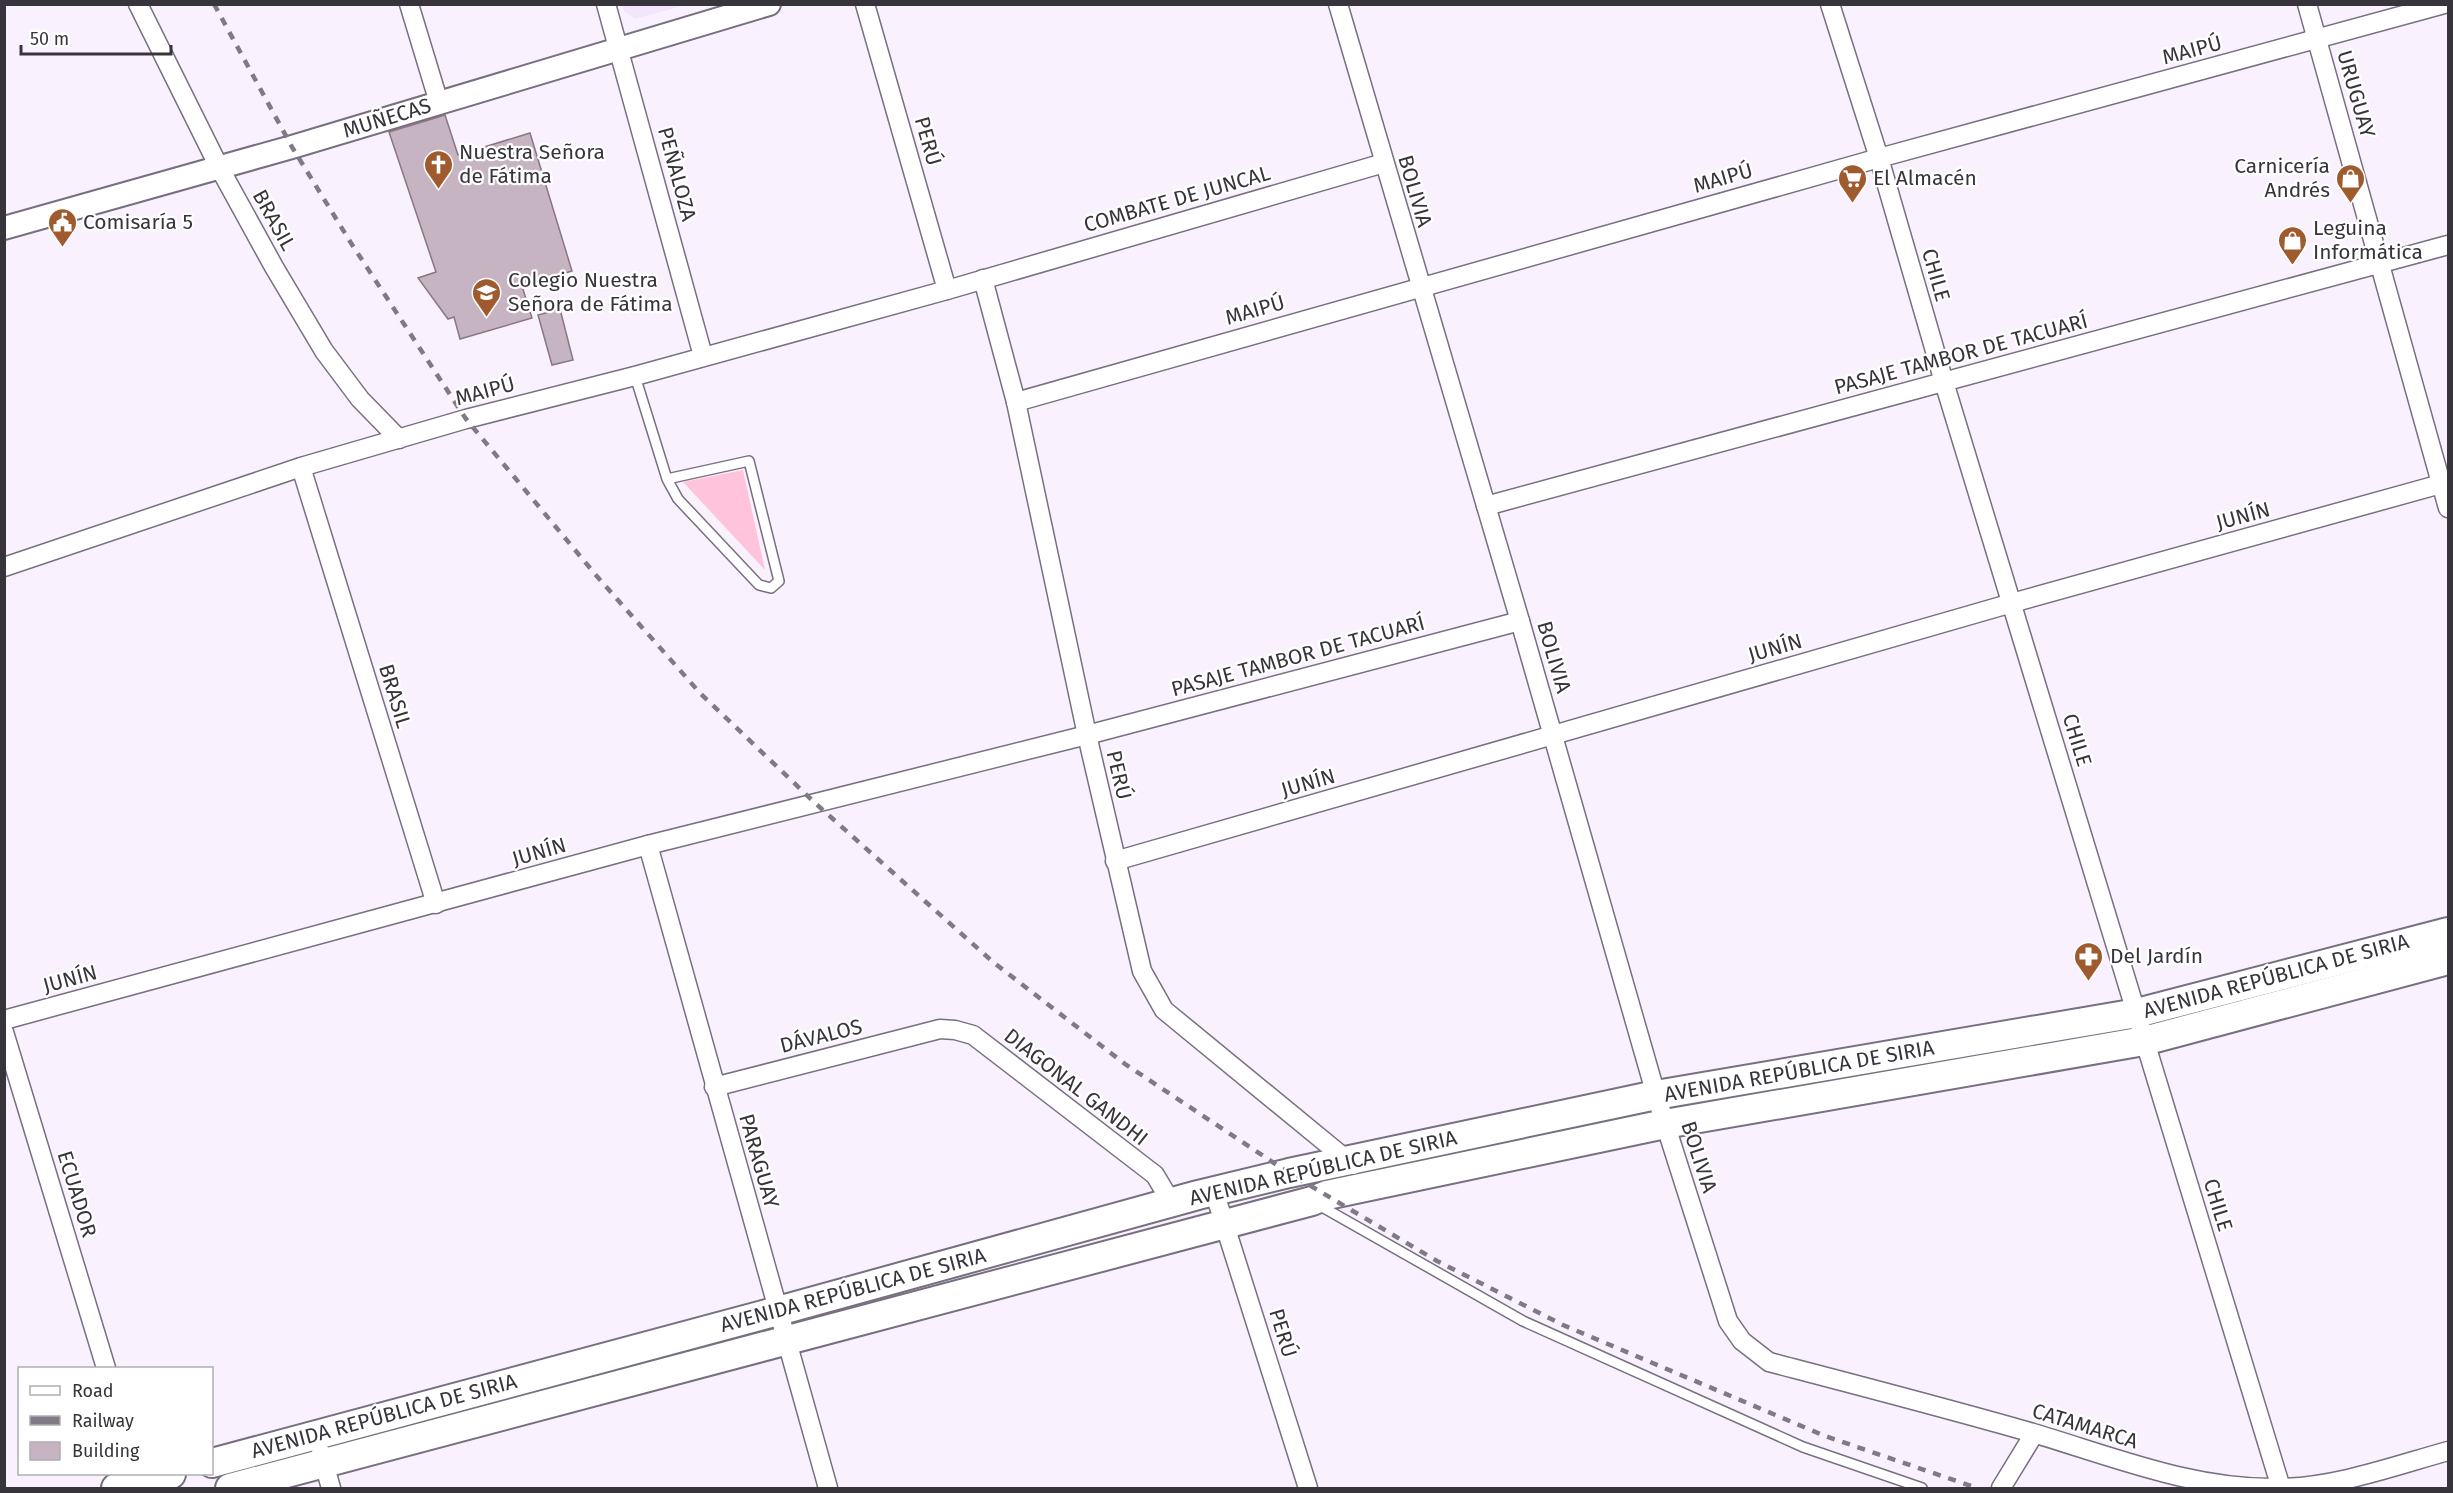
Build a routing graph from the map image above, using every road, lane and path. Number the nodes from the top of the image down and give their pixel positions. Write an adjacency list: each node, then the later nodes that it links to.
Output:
1 (138, 4): 15 (street, BRASIL)
2 (409, 4): 12 (street)
3 (606, 4): 11 (street, PEÑALOZA)
4 (769, 4): 11 (street, MUÑECAS)
5 (865, 4): 21 (street, PERÚ)
6 (1338, 4): 14 (street, BOLIVIA)
7 (1830, 4): 13 (street, CHILE)
8 (2307, 4): 10 (street, URUGUAY)
9 (2444, 4): 10 (street, MAIPÚ)
10 (2317, 40): 13 (street, MAIPÚ); 18 (street, URUGUAY)
11 (618, 48): 12 (street, MUÑECAS); 22 (street, PEÑALOZA)
12 (439, 103): 15 (street, MUÑECAS)
13 (1879, 158): 20 (street, MAIPÚ); 24 (street, CHILE)
14 (1384, 163): 19 (street, COMBATE DE JUNCAL); 20 (street, BOLIVIA)
15 (219, 167): 16 (street, MUÑECAS); 26 (street, BRASIL)
16 (4, 228)
17 (2448, 245): 18 (street, PASAJE TAMBOR DE TACUARÍ)
18 (2380, 263): 24 (street, PASAJE TAMBOR DE TACUARÍ); 29 (street, URUGUAY)
19 (983, 279): 21 (street, MAIPÚ); 25 (street, PERÚ)
20 (1420, 286): 25 (street, MAIPÚ); 30 (street, BOLIVIA)
21 (947, 290): 22 (street, MAIPÚ)
22 (703, 357): 23 (street, MAIPÚ)
23 (635, 376): 26 (street, MAIPÚ); 28 (lane)
24 (1944, 382): 30 (street, PASAJE TAMBOR DE TACUARÍ); 33 (street, CHILE)
25 (1016, 402): 35 (street, PERÚ)
26 (399, 439): 27 (street, MAIPÚ)
27 (301, 467): 32 (street, MAIPÚ); 39 (street, BRASIL)
28 (667, 479): 28 (lane)
29 (2445, 483): 31 (street, URUGUAY); 33 (street, JUNÍN)
30 (1486, 506): 34 (street, BOLIVIA)
31 (2448, 508)
32 (4, 567)
33 (2012, 603): 36 (street, JUNÍN); 42 (street, CHILE)
34 (1520, 621): 35 (street, PASAJE TAMBOR DE TACUARÍ); 36 (street, BOLIVIA)
35 (1086, 735): 37 (street, JUNÍN); 38 (street, PERÚ)
36 (1553, 735): 38 (street, JUNÍN); 48 (street, BOLIVIA)
37 (648, 845): 39 (street, JUNÍN); 47 (street, PARAGUAY)
38 (1115, 861): 50 (street, PERÚ)
39 (436, 904): 43 (street, JUNÍN)
40 (2448, 932): 42 (main road, AVENIDA REPÚBLICA DE SIRIA)
41 (2448, 960): 46 (main road, AVENIDA REPÚBLICA DE SIRIA)
42 (2137, 1013): 46 (street, CHILE); 48 (main road, AVENIDA REPÚBLICA DE SIRIA)
43 (4, 1020)
44 (939, 1029): 47 (street, DÁVALOS); 53 (street, DIAGONAL GANDHI)
45 (4, 1032): 59 (street, ECUADOR)
46 (2144, 1041): 49 (main road, AVENIDA REPÚBLICA DE SIRIA); 72 (street, CHILE)
47 (714, 1087): 56 (street, PARAGUAY)
48 (1656, 1095): 49 (street, BOLIVIA); 50 (main road, AVENIDA REPÚBLICA DE SIRIA)
49 (1665, 1124): 51 (main road, AVENIDA REPÚBLICA DE SIRIA); 57 (street, BOLIVIA)
50 (1349, 1160): 51 (street, PERÚ); 52 (main road, AVENIDA REPÚBLICA DE SIRIA)
51 (1371, 1186): 54 (main road, AVENIDA REPÚBLICA DE SIRIA)
52 (1214, 1191): 53 (main road, AVENIDA REPÚBLICA DE SIRIA); 55 (street, PERÚ)
53 (1171, 1202): 56 (main road, AVENIDA REPÚBLICA DE SIRIA)
54 (1312, 1202): 55 (main road, AVENIDA REPÚBLICA DE SIRIA); 70 (lane)
55 (1226, 1224): 58 (main road, AVENIDA REPÚBLICA DE SIRIA); 69 (street, PERÚ)
56 (778, 1311): 58 (street, PARAGUAY); 61 (main road, AVENIDA REPÚBLICA DE SIRIA)
57 (1728, 1321): 60 (street, CATAMARCA)
58 (788, 1341): 65 (main road, AVENIDA REPÚBLICA DE SIRIA); 68 (street, PARAGUAY)
59 (106, 1367)
60 (2034, 1434): 71 (street); 72 (street, CATAMARCA)
61 (316, 1435): 63 (main road, AVENIDA REPÚBLICA DE SIRIA); 65 (street)
62 (2448, 1451): 72 (street, CATAMARCA)
63 (213, 1463)
64 (164, 1475): 66 (main road)
65 (327, 1476): 67 (main road, AVENIDA REPÚBLICA DE SIRIA)
66 (134, 1483)
67 (230, 1488)
68 (828, 1488)
69 (1308, 1488)
70 (1922, 1488)
71 (2001, 1488)
72 (2280, 1488)

